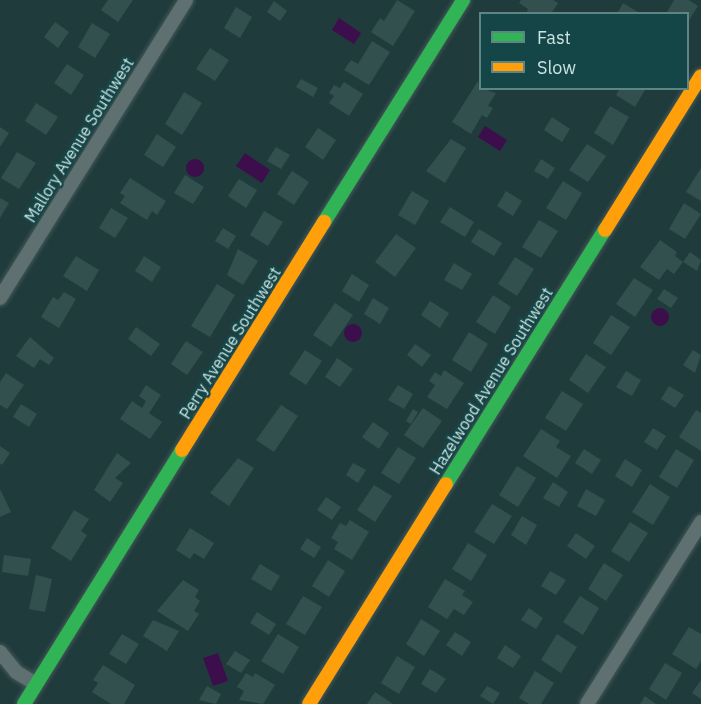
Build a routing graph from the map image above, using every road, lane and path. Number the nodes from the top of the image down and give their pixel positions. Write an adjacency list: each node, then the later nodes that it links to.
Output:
1 (186, 0): 4 (street, Mallory Avenue Southwest)
2 (463, 0): 7 (street, Perry Avenue Southwest)
3 (701, 76): 9 (street, Hazelwood Avenue Southwest)
4 (0, 298)
5 (701, 522): 10 (street)
6 (0, 652): 7 (street)
7 (36, 684): 8 (street, Perry Avenue Southwest)
8 (24, 704)
9 (309, 704)
10 (587, 704)

